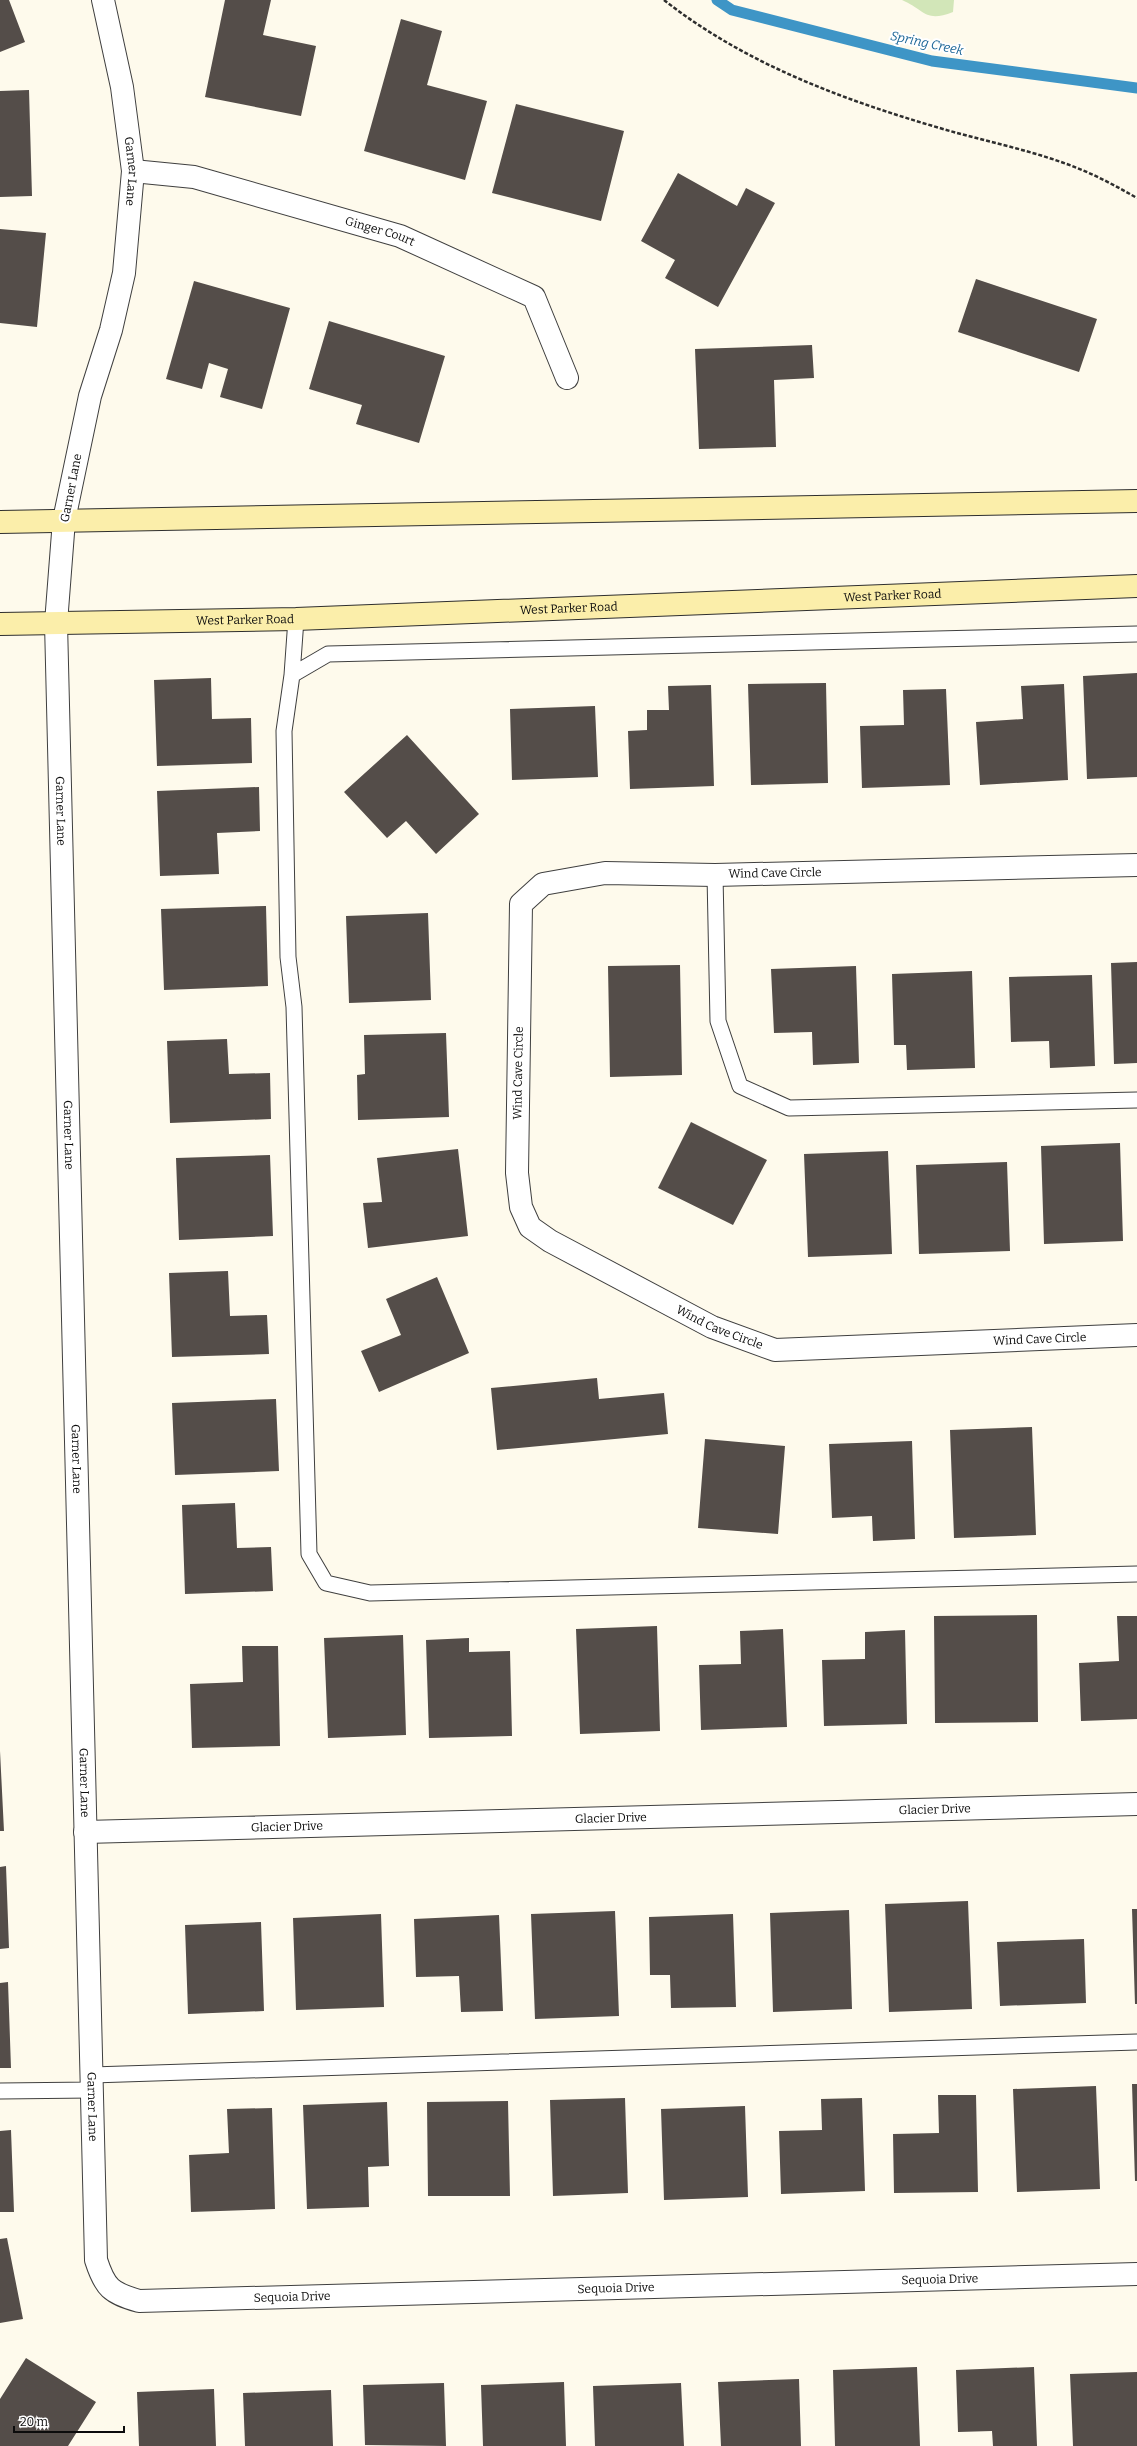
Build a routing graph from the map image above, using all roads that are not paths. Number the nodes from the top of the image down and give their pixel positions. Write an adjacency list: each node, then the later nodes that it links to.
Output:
1 (103, 0): 2 (street, Garner Lane)
2 (133, 171): 3 (street, Ginger Court); 5 (street, Garner Lane)
3 (567, 378)
4 (1137, 501): 5 (main road)
5 (64, 520): 6 (main road); 9 (street, Garner Lane)
6 (0, 522)
7 (1137, 586): 8 (main road, West Parker Road)
8 (296, 619): 9 (main road, West Parker Road); 12 (lane)
9 (56, 623): 10 (main road, West Parker Road); 19 (street, Garner Lane)
10 (0, 624)
11 (1137, 634): 12 (lane)
12 (292, 675): 17 (lane)
13 (1137, 865): 14 (street, Wind Cave Circle)
14 (715, 875): 15 (lane); 16 (street, Wind Cave Circle)
15 (1137, 1100)
16 (1137, 1336)
17 (1137, 1574)
18 (1137, 1804): 19 (street, Glacier Drive)
19 (85, 1832): 21 (street, Garner Lane)
20 (1137, 2042): 21 (lane)
21 (92, 2082): 22 (lane); 24 (street, Garner Lane)
22 (0, 2091)
23 (1137, 2274): 24 (street, Sequoia Drive)
24 (103, 2279)

